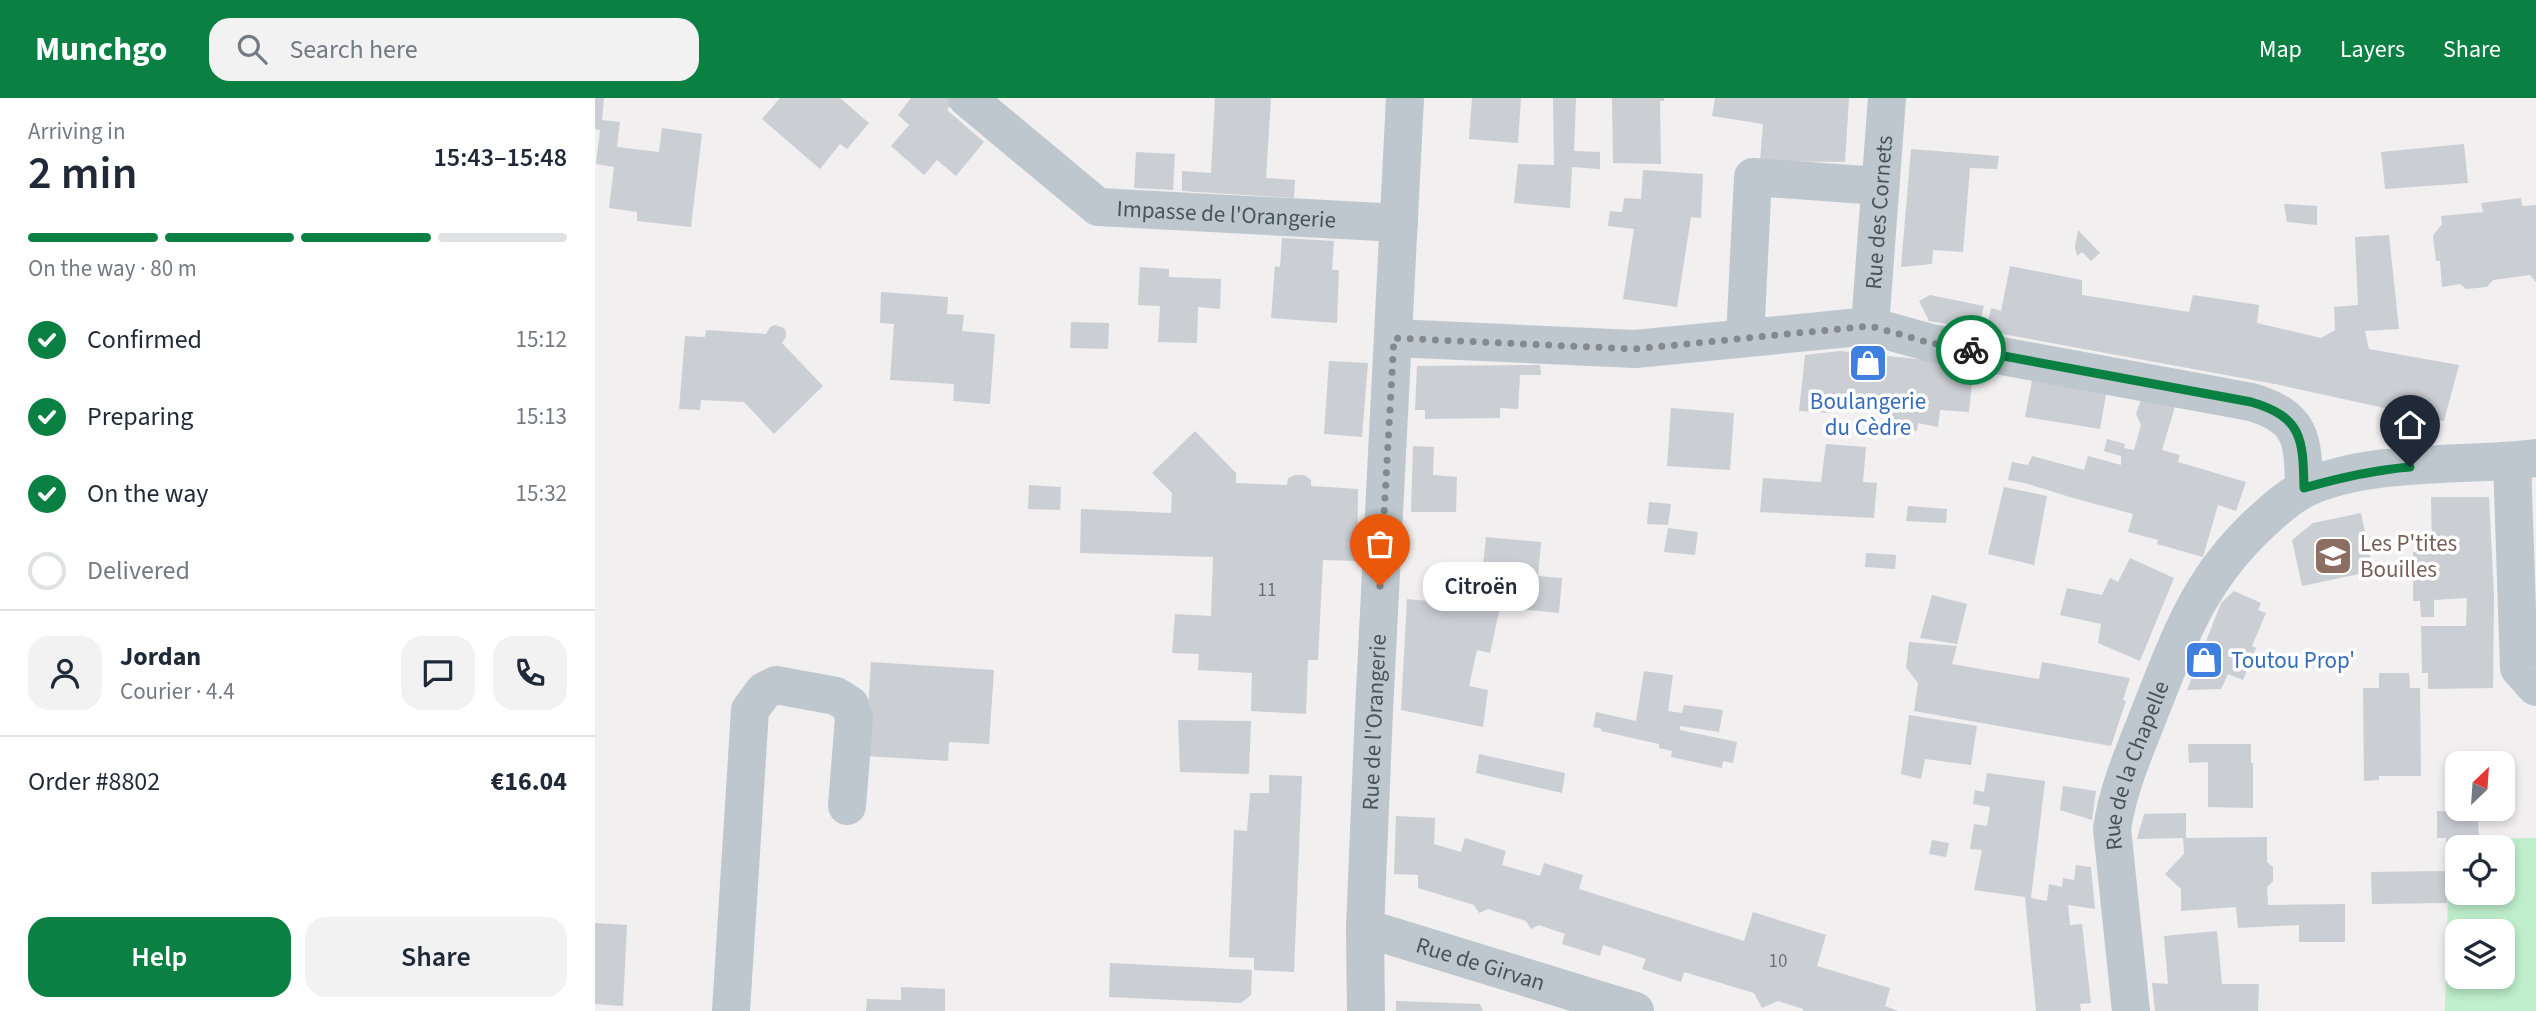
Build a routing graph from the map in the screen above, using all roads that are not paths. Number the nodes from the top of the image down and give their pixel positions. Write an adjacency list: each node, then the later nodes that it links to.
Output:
1 (967, 98): 5 (street, Impasse de l'Orangerie)
2 (1405, 98): 5 (street, Rue de l'Orangerie)
3 (1887, 98): 4 (street, Rue des Cornets)
4 (1879, 186): 6 (street, Rue des Cornets); 8 (street)
5 (1399, 223): 7 (street, Rue de l'Orangerie)
6 (1870, 326): 8 (street); 10 (street)
7 (1394, 338): 8 (street); 13 (street, Rue de l'Orangerie)
8 (1745, 338)
9 (2524, 460): 10 (street, Rue de la Chapelle); 11 (street)
10 (2304, 488): 17 (street, Rue de la Chapelle)
11 (2536, 687)
12 (847, 806): 14 (street)
13 (1365, 928): 15 (street, Rue de l'Orangerie); 16 (street, Rue de Girvan)
14 (731, 1011)
15 (1366, 1011)
16 (1635, 1011)
17 (2131, 1011)

